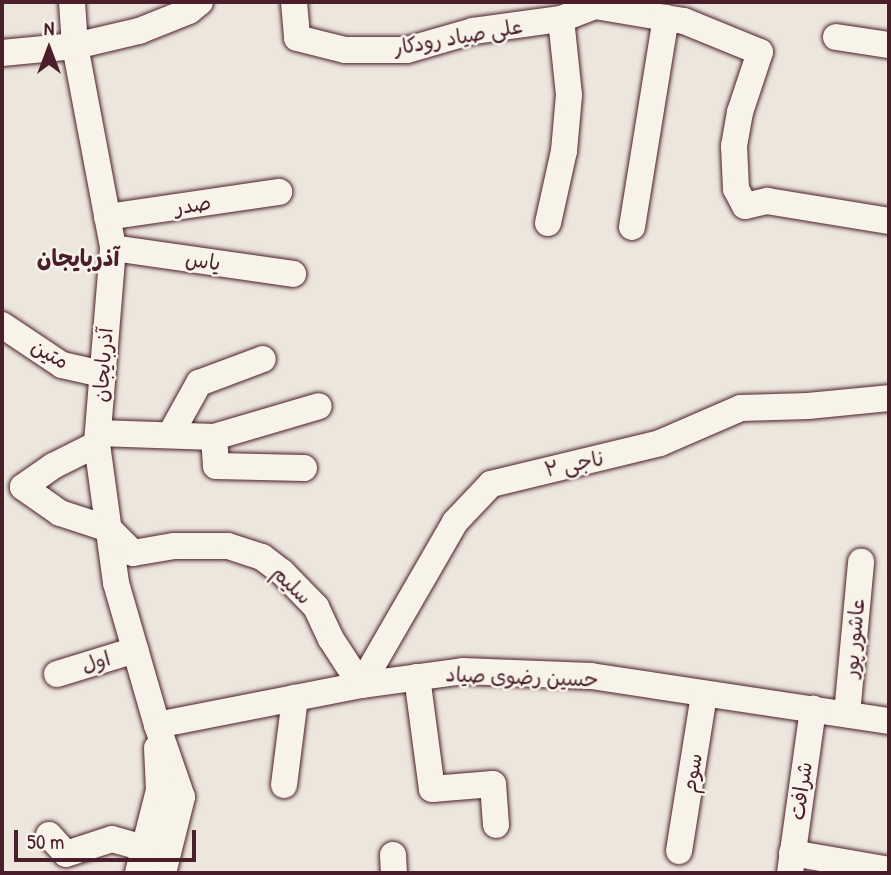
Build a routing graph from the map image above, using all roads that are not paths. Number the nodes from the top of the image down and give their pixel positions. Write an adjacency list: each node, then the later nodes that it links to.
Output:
1 (72, 2): 7 (street, آذربایجان)
2 (200, 2): 7 (street)
3 (294, 2): 5 (street, علی صیاد رودکار)
4 (666, 18): 5 (street, علی صیاد رودکار); 12 (street, علی صیاد رودکار); 14 (street)
5 (561, 19): 13 (street)
6 (836, 37): 8 (street)
7 (75, 46): 9 (street); 11 (street, آذربایجان)
8 (889, 46)
9 (2, 54)
10 (279, 192): 11 (street, صدر)
11 (107, 217): 15 (street, آذربایجان)
12 (889, 221)
13 (548, 223)
14 (632, 227)
15 (113, 248): 16 (street, یاس); 19 (street, آذربایجان)
16 (293, 274)
17 (2, 326): 19 (street, متین)
18 (263, 359): 22 (street)
19 (102, 374): 23 (street, آذربایجان)
20 (889, 398): 32 (street, ناجی ۲)
21 (319, 406): 24 (street)
22 (170, 435): 23 (street); 24 (street)
23 (98, 438): 26 (street); 27 (street, آذربایجان)
24 (214, 438): 25 (street)
25 (304, 468)
26 (12, 487): 27 (street)
27 (109, 529): 29 (street, آذربایجان); 32 (street, سلیم)
28 (861, 562): 36 (street, عاشور پور)
29 (135, 650): 30 (street, اول); 38 (street, آذربایجان)
30 (57, 674)
31 (417, 677): 32 (street, حسین رضوی صیاد); 33 (street, حسین رضوی صیاد); 40 (street)
32 (361, 685): 34 (street, حسین رضوی صیاد)
33 (704, 695): 35 (street, حسین رضوی صیاد); 42 (street, سوم)
34 (295, 698): 38 (street, حسین رضوی صیاد); 39 (street)
35 (813, 709): 36 (street, حسین رضوی صیاد); 44 (street, شرافت)
36 (847, 714): 37 (street, حسین رضوی صیاد)
37 (889, 721)
38 (157, 725): 43 (street); 46 (street)
39 (284, 785)
40 (496, 825)
41 (49, 835): 43 (street)
42 (679, 851)
43 (141, 861)
44 (791, 863): 45 (street)
45 (889, 870)
46 (172, 871)

